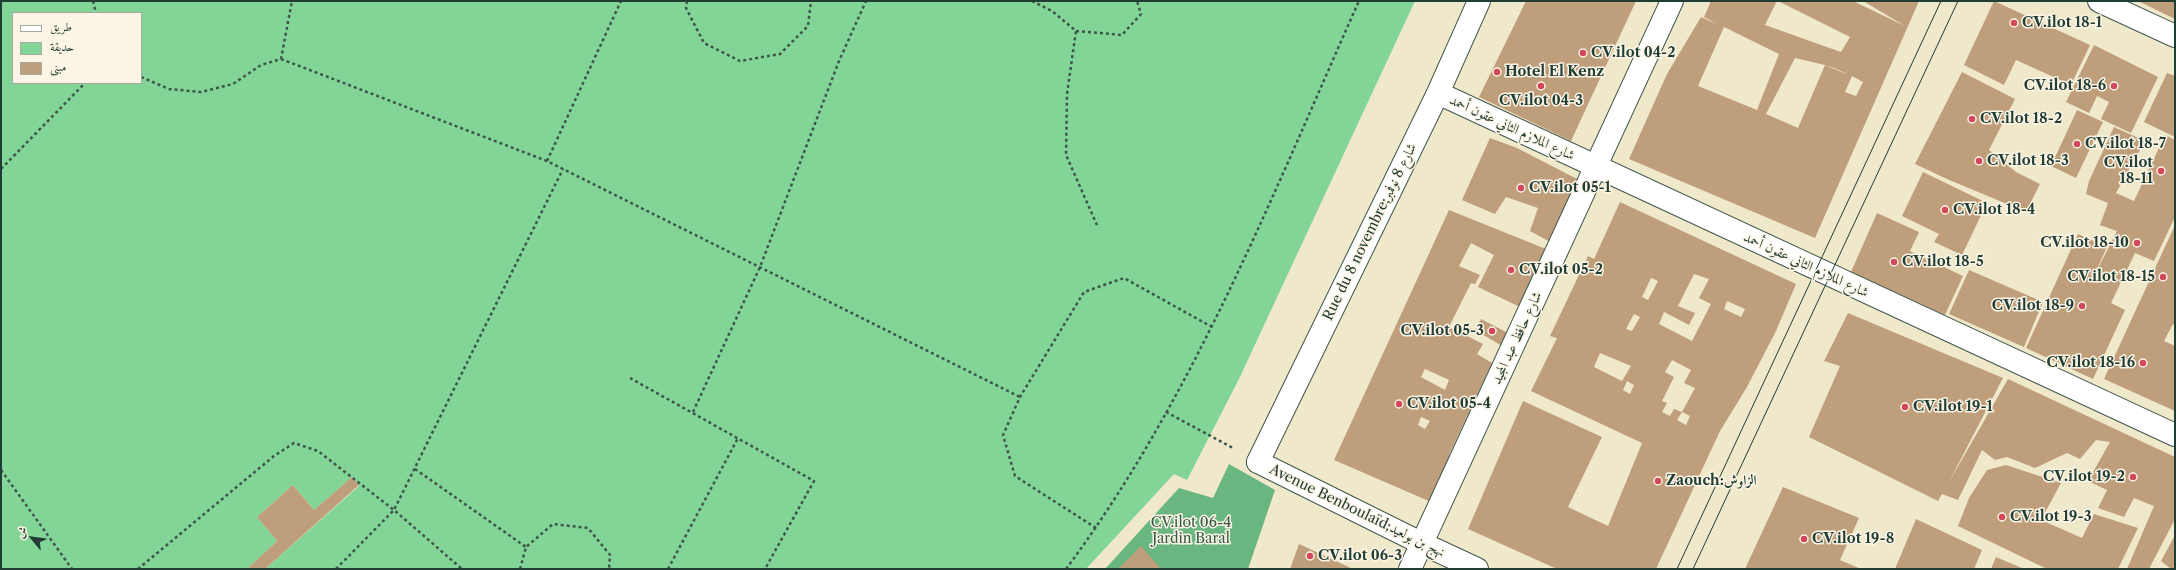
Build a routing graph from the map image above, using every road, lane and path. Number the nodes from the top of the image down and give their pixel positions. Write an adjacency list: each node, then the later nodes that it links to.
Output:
1 (93, 1): 13 (path)
2 (292, 1): 16 (path)
3 (621, 1): 20 (path)
4 (687, 1): 5 (path)
5 (812, 1)
6 (866, 1): 25 (path)
7 (1032, 1): 14 (path)
8 (1137, 1): 14 (path)
9 (1360, 1): 26 (path)
10 (1479, 1): 19 (street, Rue du 8 novembre;شارع 8 نوفمبر)
11 (1672, 1): 21 (street, شارع حافظ عبد المجيد)
12 (2099, 1): 15 (street)
13 (96, 12)
14 (1076, 31): 24 (path)
15 (2175, 36)
16 (281, 59): 17 (path); 20 (path)
17 (142, 77)
18 (84, 84): 22 (path)
19 (1438, 93): 21 (street, شارع الملازم الثاني عقون أحمد); 33 (street, Rue du 8 novembre;شارع 8 نوفمبر)
20 (547, 161): 23 (path)
21 (1596, 167): 31 (street, شارع الملازم الثاني عقون أحمد); 38 (street, شارع حافظ عبد المجيد)
22 (1, 169)
23 (563, 169): 25 (path); 34 (path)
24 (1097, 225)
25 (760, 267): 28 (path); 29 (path)
26 (1212, 327): 28 (path); 30 (path)
27 (630, 378): 29 (path)
28 (1020, 397): 37 (path)
29 (693, 412): 32 (path)
30 (1166, 412): 33 (path); 37 (path)
31 (2175, 435)
32 (738, 438): 46 (path); 47 (path)
33 (1258, 462): 38 (street, Avenue Benboulaïd;نهج بن بولعيد)
34 (415, 469): 36 (path); 39 (path)
35 (1, 470): 40 (path)
36 (394, 510): 41 (path); 42 (path); 43 (path)
37 (1096, 528): 48 (path)
38 (1421, 544): 49 (street, شارع حافظ عبد المجيد); 50 (street, Avenue Benboulaïd;نهج بن بولعيد)
39 (526, 546): 44 (path); 45 (path)
40 (72, 569)
41 (138, 569)
42 (336, 569)
43 (462, 569)
44 (520, 569)
45 (609, 569)
46 (668, 569)
47 (765, 569)
48 (1066, 569)
49 (1410, 569)
50 (1477, 569)

